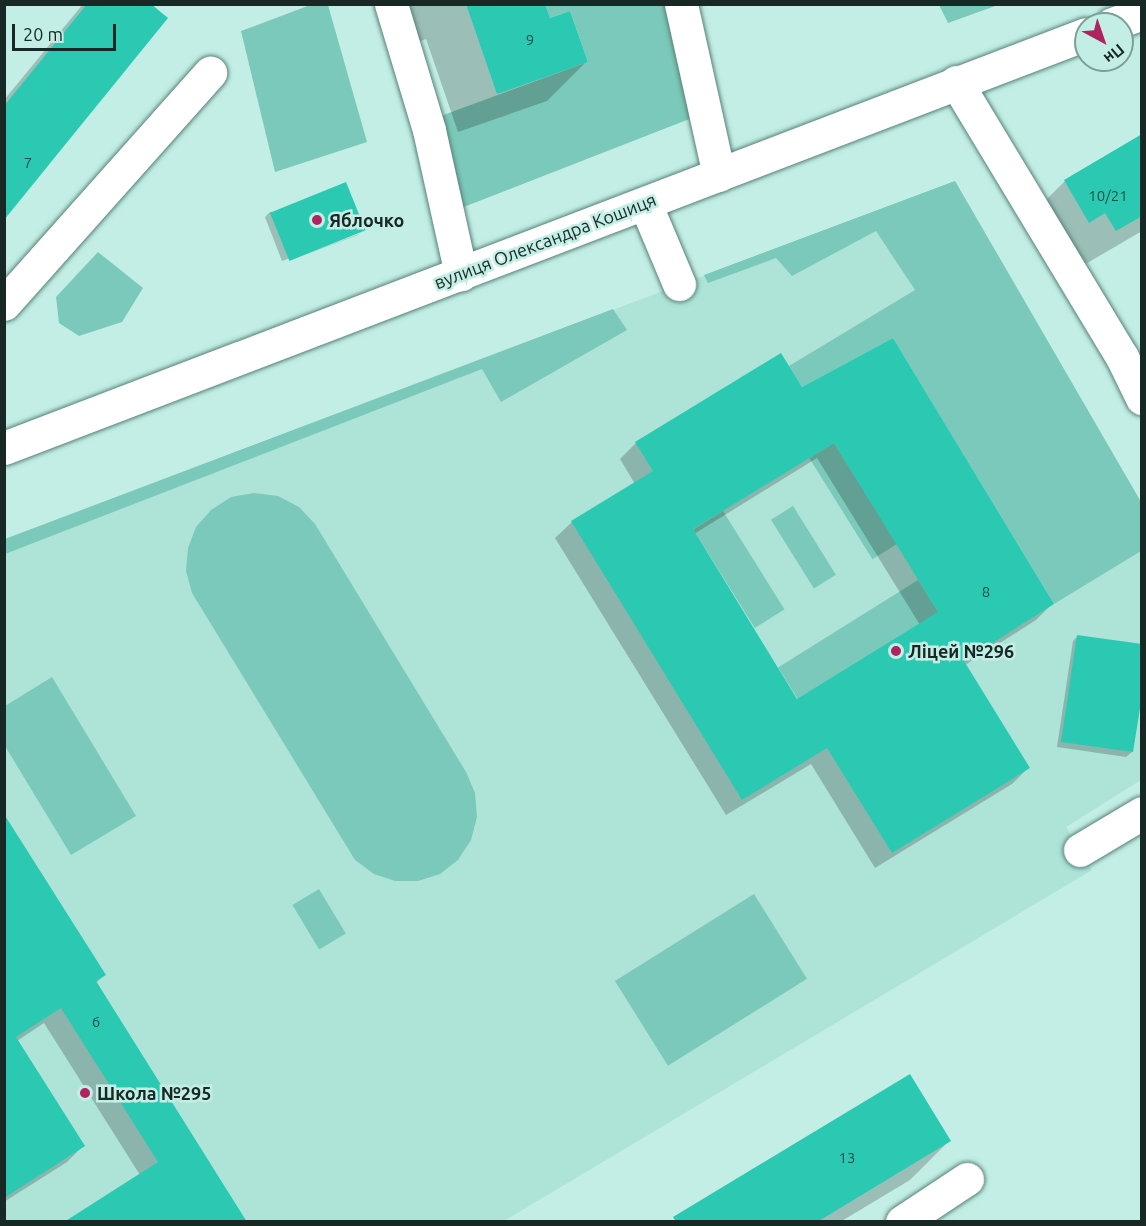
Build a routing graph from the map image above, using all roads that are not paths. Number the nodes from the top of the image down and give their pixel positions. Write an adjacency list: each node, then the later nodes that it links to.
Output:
1 (391, 4): 8 (street)
2 (681, 4): 6 (street)
3 (1074, 38): 5 (street, вулиця Олександра Кошиця)
4 (210, 73): 10 (street)
5 (956, 82): 6 (street, вулиця Олександра Кошиця); 11 (street)
6 (719, 175): 7 (street, вулиця Олександра Кошиця)
7 (645, 203): 8 (street, вулиця Олександра Кошиця); 9 (street)
8 (461, 274): 13 (street, вулиця Олександра Кошиця)
9 (679, 284)
10 (4, 304)
11 (1132, 351): 12 (street)
12 (1142, 398)
13 (4, 448)
14 (1142, 813): 15 (street)
15 (1080, 850)
16 (967, 1179): 17 (street)
17 (902, 1221)

